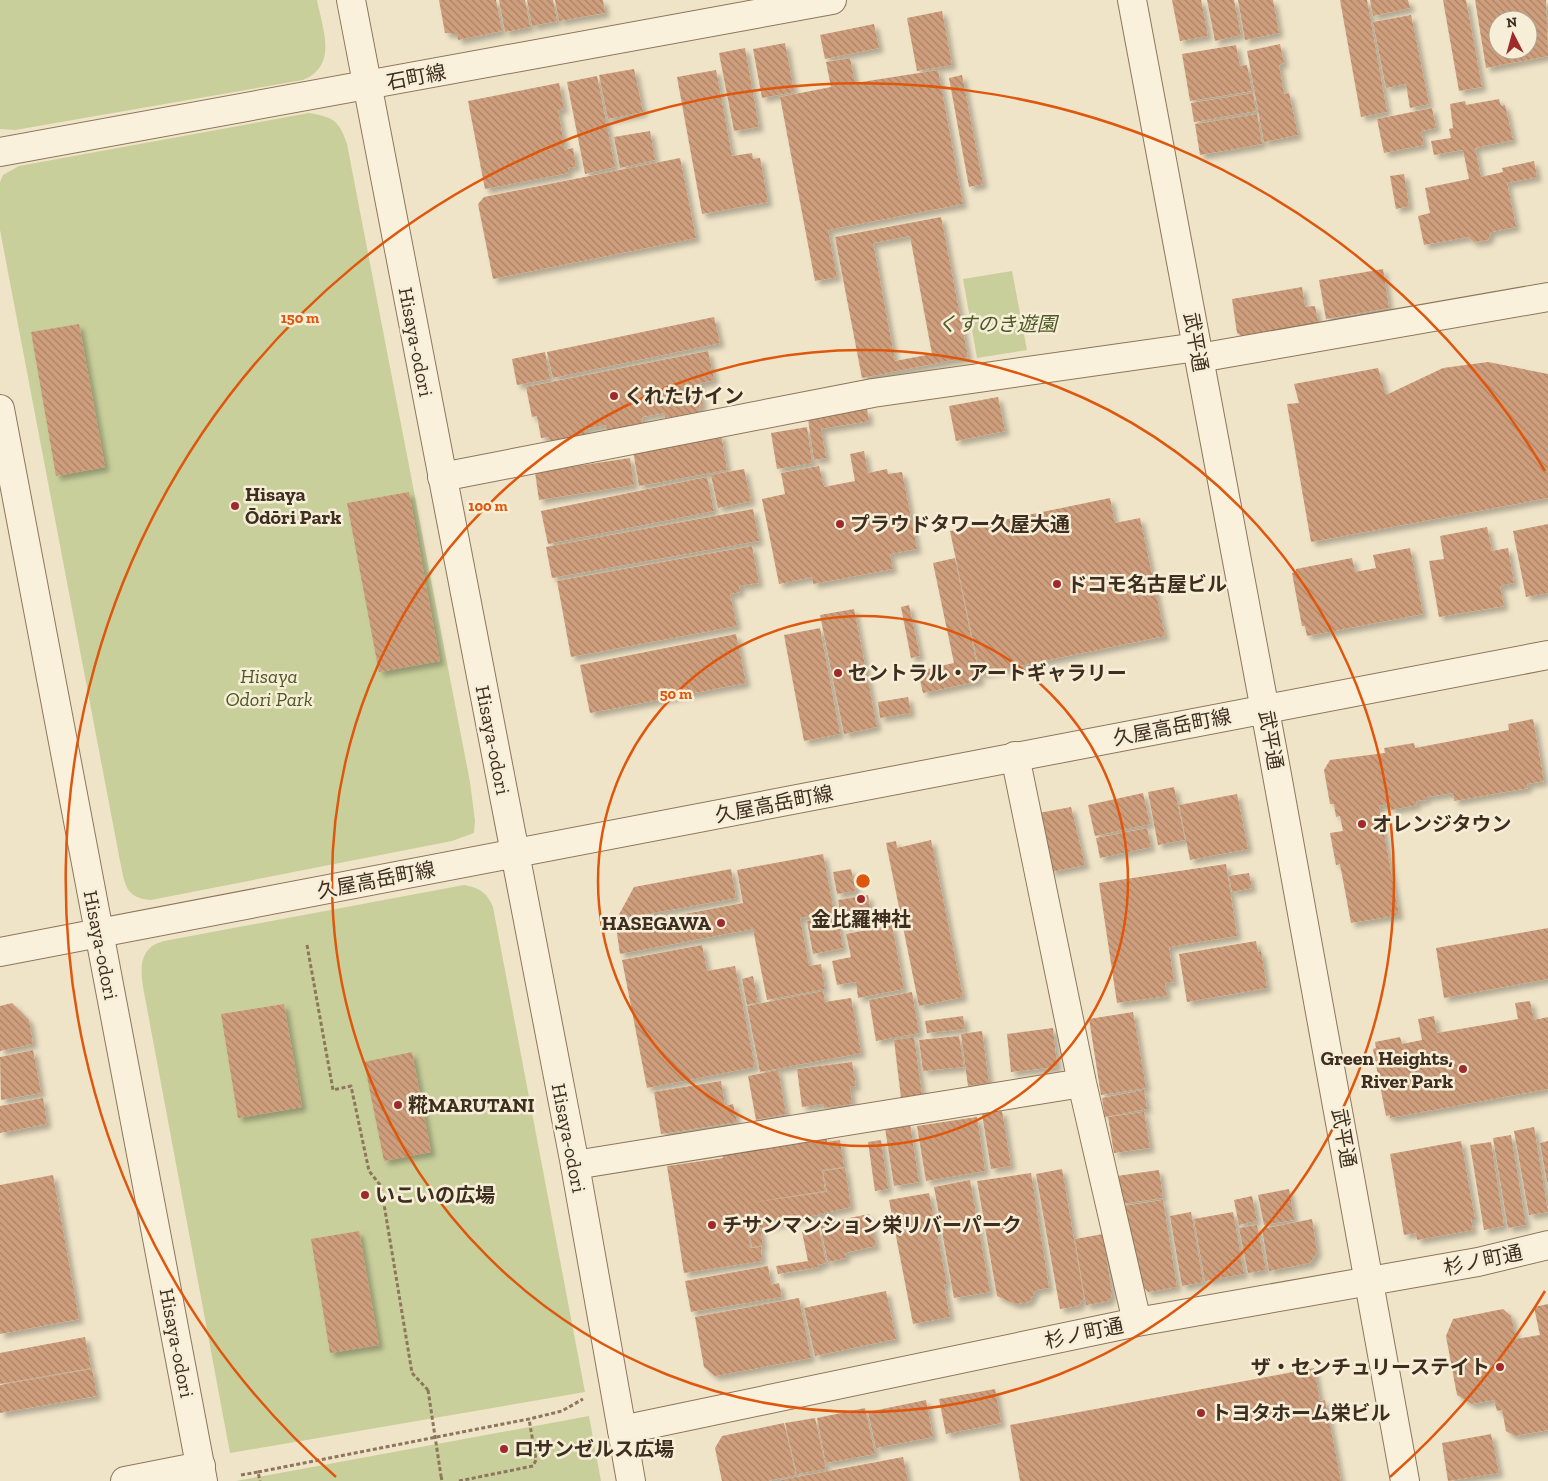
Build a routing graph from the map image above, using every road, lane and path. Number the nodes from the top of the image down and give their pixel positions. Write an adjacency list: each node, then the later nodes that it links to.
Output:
1 (351, 0): 4 (street, Hisaya-odori)
2 (832, 0): 4 (street, 石町線)
3 (1132, 0): 7 (street, 武平通)
4 (367, 86): 5 (street, 石町線); 9 (street, Hisaya-odori)
5 (0, 152)
6 (1548, 297): 7 (street)
7 (1198, 352): 9 (street); 11 (street, 武平通)
8 (0, 409): 14 (street, Hisaya-odori)
9 (442, 477): 13 (street, Hisaya-odori)
10 (1548, 655): 11 (street, 久屋高岳町線)
11 (1265, 710): 12 (street, 久屋高岳町線); 20 (street, 武平通)
12 (1015, 756): 13 (street, 久屋高岳町線); 17 (street)
13 (514, 855): 14 (street, 久屋高岳町線); 18 (street, Hisaya-odori)
14 (99, 933): 16 (street, 久屋高岳町線); 26 (street, Hisaya-odori)
15 (307, 945): 30 (path, bridge)
16 (0, 952)
17 (1082, 1083): 18 (street); 21 (street)
18 (575, 1165): 24 (street, Hisaya-odori)
19 (1548, 1245): 20 (street, 杉ノ町通)
20 (1370, 1282): 21 (street, 杉ノ町通); 33 (street, 武平通)
21 (1137, 1322): 24 (street, 杉ノ町通)
22 (585, 1398): 23 (path)
23 (529, 1419): 25 (path); 31 (path)
24 (622, 1430): 32 (street, Hisaya-odori)
25 (258, 1472): 27 (path); 29 (path)
26 (202, 1474): 28 (street)
27 (241, 1475)
28 (125, 1481)
29 (260, 1481)
30 (442, 1481)
31 (459, 1481)
32 (631, 1481)
33 (1405, 1481)

